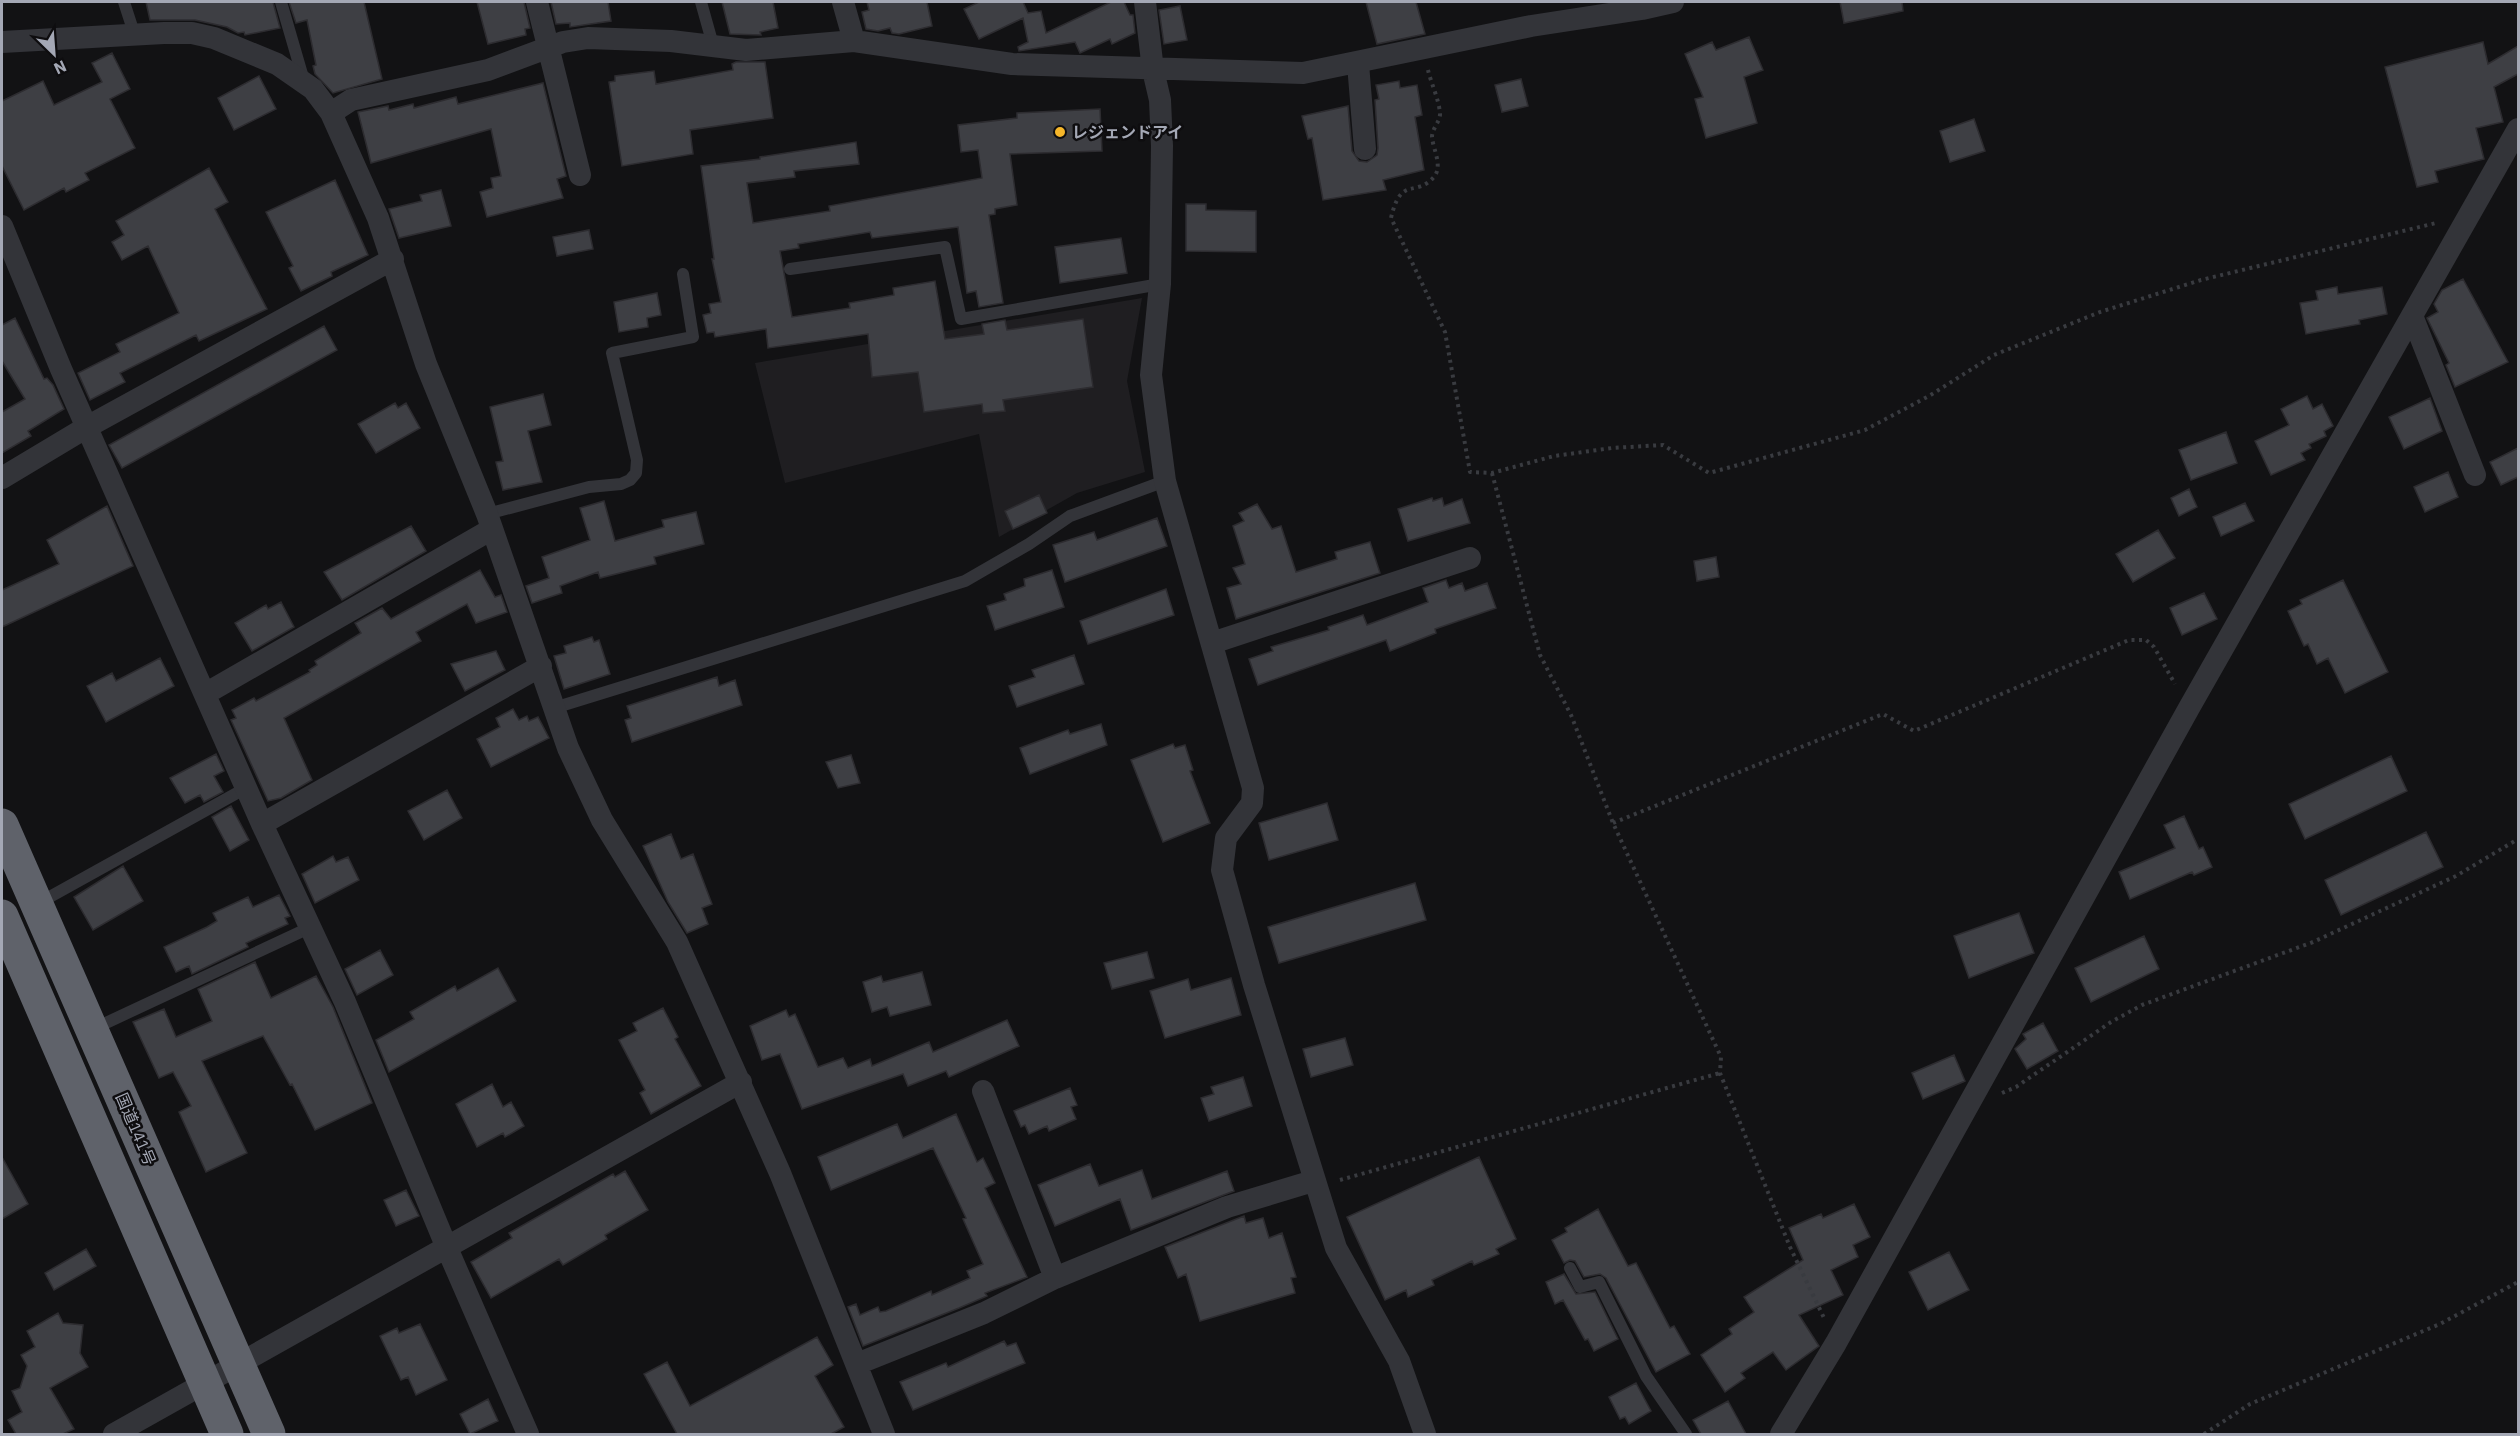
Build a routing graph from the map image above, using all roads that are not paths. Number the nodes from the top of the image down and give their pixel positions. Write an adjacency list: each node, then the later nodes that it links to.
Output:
1 (124, 2): 8 (lane)
2 (281, 2): 15 (lane)
3 (537, 2): 12 (street)
4 (701, 2): 11 (lane)
5 (843, 2): 9 (street)
6 (1145, 2): 14 (street)
7 (1673, 2): 13 (street)
8 (135, 36): 10 (street); 15 (street)
9 (854, 41): 11 (street); 14 (street)
10 (2, 42)
11 (713, 45): 12 (street)
12 (547, 47): 16 (street); 19 (street)
13 (1358, 64): 14 (street); 18 (street)
14 (1153, 70): 24 (street)
15 (304, 82): 16 (street)
16 (331, 113): 21 (street)
17 (2518, 129): 25 (street)
18 (1365, 149)
19 (580, 175)
20 (2, 225): 26 (street)
21 (393, 259): 26 (street); 30 (street)
22 (790, 269): 24 (lane)
23 (683, 274): 30 (lane)
24 (1160, 284): 29 (street)
25 (2413, 318): 27 (street); 59 (street)
26 (87, 428): 28 (street); 34 (street)
27 (2475, 475)
28 (2, 478)
29 (1165, 481): 32 (street); 35 (lane)
30 (490, 521): 33 (street); 34 (street)
31 (1470, 558): 32 (street)
32 (1212, 643): 45 (street)
33 (541, 666): 35 (street); 37 (street)
34 (205, 694): 36 (street)
35 (554, 708): 43 (street)
36 (246, 788): 37 (street); 39 (lane)
37 (262, 824): 41 (street)
38 (2, 825): 39 (highway, 国道141号)
39 (36, 904): 42 (highway, 国道141号)
40 (2, 916): 51 (highway)
41 (309, 928): 42 (lane); 46 (street)
42 (93, 1029): 49 (highway, 国道141号)
43 (741, 1082): 46 (street); 50 (street)
44 (983, 1091): 48 (street)
45 (1313, 1181): 48 (street); 57 (street)
46 (447, 1248): 49 (street); 55 (street)
47 (1570, 1268): 58 (lane)
48 (1055, 1278): 50 (street)
49 (238, 1364): 51 (street); 54 (highway, 国道141号)
50 (857, 1364): 56 (street)
51 (205, 1384): 52 (street); 53 (highway)
52 (114, 1434)
53 (227, 1434)
54 (269, 1434)
55 (528, 1434)
56 (884, 1434)
57 (1425, 1434)
58 (1686, 1434)
59 (1781, 1434)

